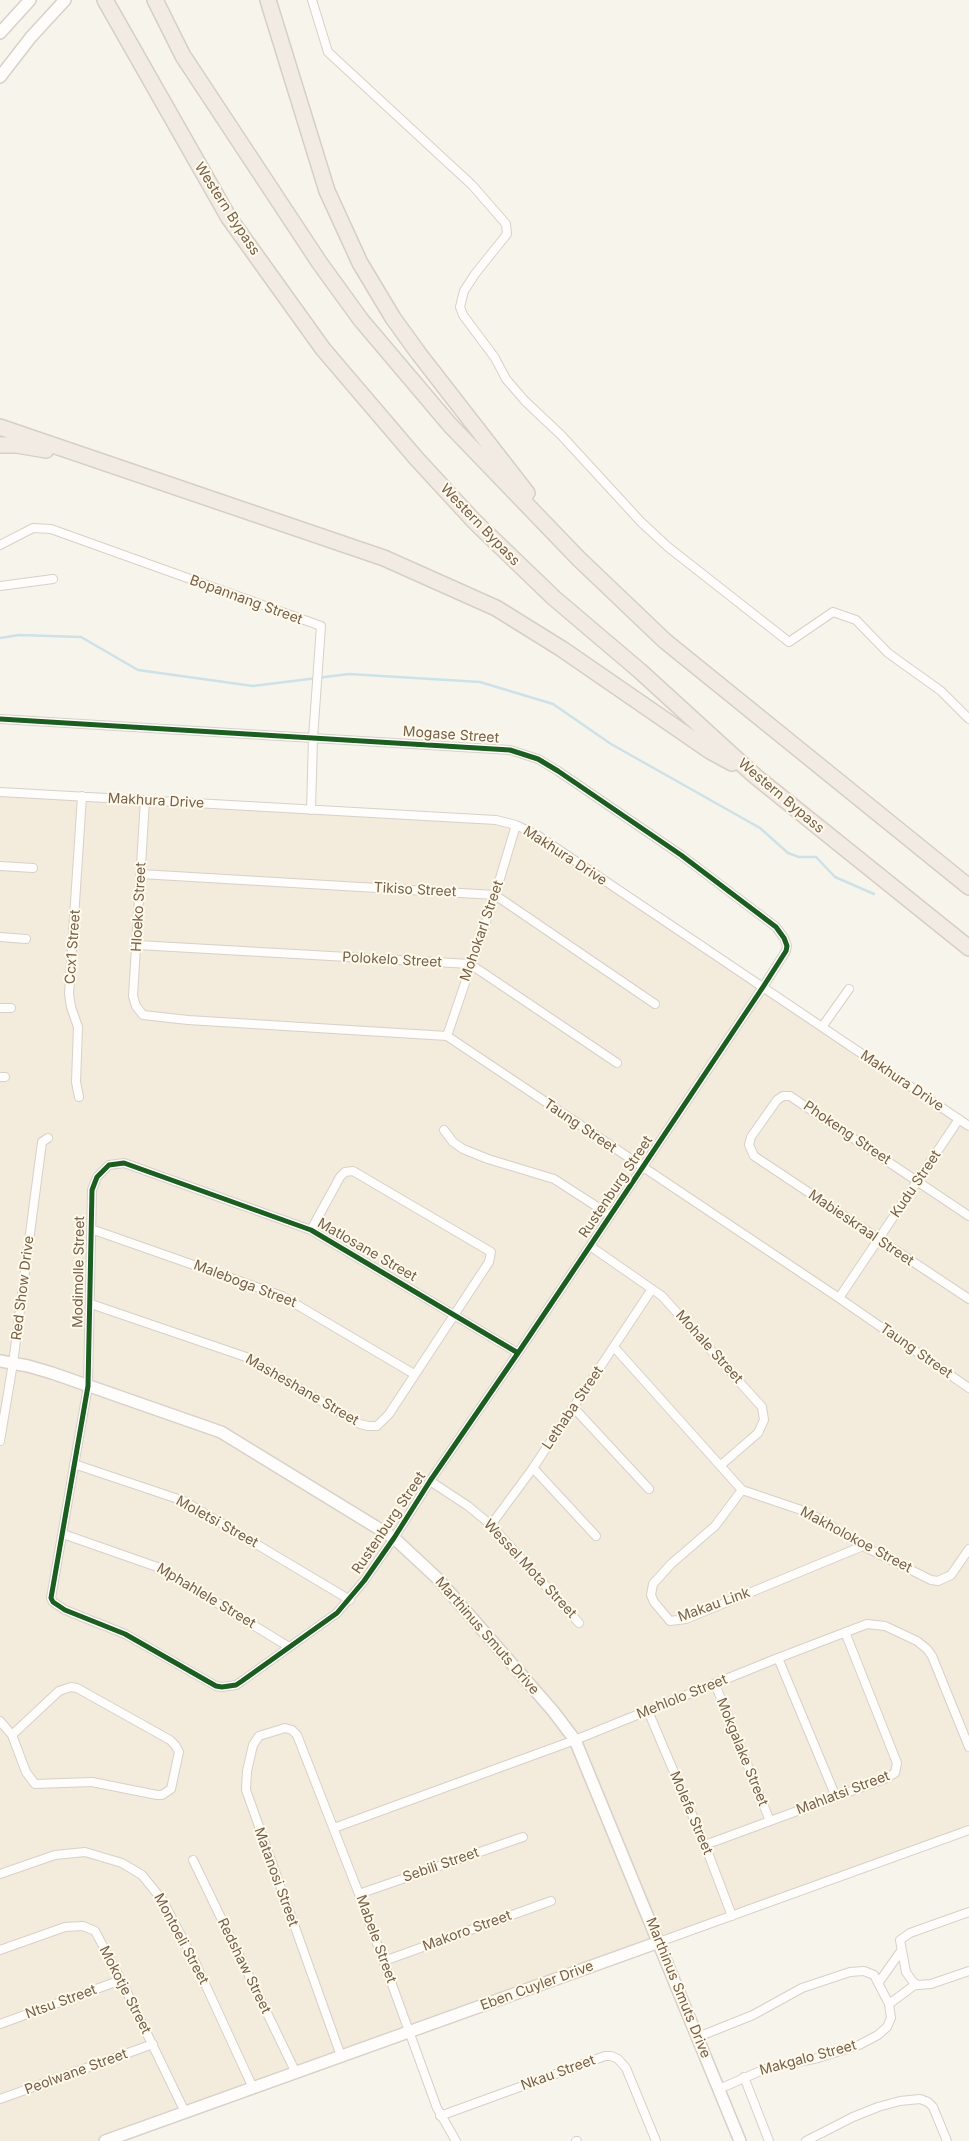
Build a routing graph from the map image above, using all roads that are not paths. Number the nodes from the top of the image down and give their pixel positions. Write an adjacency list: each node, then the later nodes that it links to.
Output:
1 (30, 0): 7 (street)
2 (106, 0): 19 (highway, Western Bypass)
3 (155, 0): 13 (highway)
4 (268, 0): 13 (highway)
5 (312, 0): 17 (street)
6 (65, 1): 8 (street)
7 (0, 33)
8 (0, 77)
9 (0, 427): 11 (highway)
10 (0, 445): 11 (highway)
11 (158, 482): 19 (highway)
12 (0, 545): 18 (street, Bopannang Street)
13 (579, 559): 28 (highway)
14 (53, 579): 15 (street)
15 (0, 586)
16 (0, 719): 18 (street, Mogase Street)
17 (969, 719)
18 (313, 738): 23 (street, Bopannang Street); 35 (street, Mogase Street)
19 (755, 776): 33 (highway, Western Bypass)
20 (0, 792): 21 (street, Makhura Drive)
21 (82, 796): 22 (street, Makhura Drive); 43 (street, Ccx1 Street)
22 (145, 800): 23 (street, Makhura Drive); 27 (street, Hloeko Street)
23 (312, 810): 24 (street, Makhura Drive)
24 (516, 825): 29 (street, Mohokarl Street); 35 (street, Makhura Drive)
25 (0, 866): 26 (street)
26 (33, 868)
27 (141, 874): 29 (street, Tikiso Street); 32 (street, Hloeko Street)
28 (969, 887)
29 (495, 895): 34 (street, Mohokarl Street); 37 (street)
30 (0, 937): 31 (street)
31 (26, 939)
32 (138, 945): 34 (street, Polokelo Street); 41 (street, Hloeko Street)
33 (969, 948)
34 (470, 964): 41 (street, Mohokarl Street); 42 (street)
35 (763, 987): 40 (street, Makhura Drive); 50 (street, Rustenburg Street)
36 (849, 989): 40 (street)
37 (655, 1004)
38 (0, 1008): 39 (street)
39 (11, 1008)
40 (822, 1027): 44 (street, Makhura Drive)
41 (447, 1036): 50 (street, Taung Street)
42 (617, 1063)
43 (79, 1097)
44 (959, 1119): 45 (street, Makhura Drive); 51 (street, Kudu Street)
45 (969, 1126)
46 (444, 1130): 52 (street)
47 (48, 1138): 66 (street, Red Show Drive)
48 (754, 1156): 51 (street, Phokeng Street); 56 (street, Mabieskraal Street)
49 (109, 1165): 54 (street, Modimolle Street); 55 (street, Matlosane Street)
50 (643, 1167): 52 (street, Rustenburg Street); 59 (street, Taung Street)
51 (918, 1182): 53 (street, Phokeng Street); 56 (street, Kudu Street)
52 (610, 1215): 57 (street, Rustenburg Street)
53 (969, 1216)
54 (92, 1229): 61 (street, Modimolle Street); 67 (street, Maleboga Street)
55 (311, 1230): 62 (street, Matlosane Street); 62 (street, Masheshane Street)
56 (878, 1240): 59 (street, Kudu Street); 60 (street, Mabieskraal Street)
57 (590, 1246): 58 (street, Mohale Street); 64 (street, Rustenburg Street)
58 (652, 1289): 63 (street, Lethaba Street); 73 (street, Mohale Street)
59 (839, 1298): 69 (street, Taung Street)
60 (969, 1299)
61 (91, 1304): 67 (street, Masheshane Street); 68 (street, Modimolle Street)
62 (454, 1315): 64 (street, Matlosane Street); 67 (street, Masheshane Street)
63 (614, 1347): 70 (street, Lethaba Street); 73 (street)
64 (518, 1353): 75 (street, Rustenburg Street)
65 (0, 1361): 66 (street, Marthinus Smuts Drive)
66 (13, 1363): 68 (street, Marthinus Smuts Drive); 71 (street, Red Show Drive)
67 (414, 1374)
68 (88, 1386): 72 (street, Rustenburg Street); 81 (street, Marthinus Smuts Drive)
69 (969, 1388)
70 (573, 1407): 74 (street, Lethaba Street); 76 (street)
71 (0, 1441)
72 (74, 1464): 79 (street, Rustenburg Street); 84 (street, Moletsi Street)
73 (721, 1465): 77 (street)
74 (533, 1468): 78 (street, Lethaba Street); 80 (street)
75 (430, 1481): 78 (street, Wessel Mota Street); 81 (street, Rustenburg Street)
76 (649, 1489)
77 (742, 1490): 82 (street, Makholokoe Street); 82 (street, Makau Link)
78 (491, 1525): 85 (street, Wessel Mota Street)
79 (63, 1534): 87 (street, Mphahlele Street); 87 (street, Rustenburg Street)
80 (596, 1536)
81 (394, 1538): 84 (street, Rustenburg Street); 94 (street, Marthinus Smuts Drive)
82 (863, 1546): 83 (street, Makholokoe Street)
83 (969, 1549)
84 (350, 1600): 87 (street, Rustenburg Street)
85 (580, 1623)
86 (845, 1632): 88 (street, Mehlolo Street); 95 (street, Mehlolo Street); 96 (street, Mahlatsi Street)
87 (289, 1646)
88 (778, 1658): 89 (street, Mehlolo Street); 96 (street)
89 (715, 1684): 90 (street, Mehlolo Street); 97 (street, Mokgalake Street)
90 (648, 1711): 94 (street, Mehlolo Street); 101 (street, Molefe Street)
91 (0, 1720): 92 (street)
92 (12, 1735): 92 (street)
93 (297, 1735): 98 (street, Mabele Street); 121 (street, Matanosi Street)
94 (575, 1740): 98 (street, Mehlolo Street); 108 (street, Marthinus Smuts Drive)
95 (969, 1747)
96 (836, 1797): 97 (street, Mahlatsi Street)
97 (770, 1821): 101 (street, Mahlatsi Street)
98 (334, 1828): 104 (street, Mabele Street)
99 (969, 1830): 107 (street, Eben Cuyler Drive)
100 (523, 1837): 104 (street, Sebili Street)
101 (705, 1845): 107 (street, Molefe Street)
102 (193, 1860): 122 (street, Redshaw Street)
103 (0, 1874): 124 (street, Montoeli Street)
104 (359, 1894): 111 (street, Mabele Street)
105 (550, 1901): 111 (street, Makoro Street)
106 (969, 1912): 110 (street)
107 (732, 1916): 108 (street, Eben Cuyler Drive)
108 (659, 1942): 118 (street, Eben Cuyler Drive); 119 (street, Marthinus Smuts Drive)
109 (0, 1950): 113 (street, Mokotje Street)
110 (901, 1951): 114 (street); 115 (street)
111 (384, 1961): 118 (street, Mabele Street)
112 (969, 1971): 115 (street)
113 (121, 1980): 117 (street, Ntsu Street); 120 (street, Mokotje Street)
114 (879, 1982): 116 (street); 119 (street)
115 (916, 1984): 116 (street)
116 (889, 2004): 123 (street, Makgalo Street)
117 (0, 2024)
118 (408, 2033): 121 (street, Eben Cuyler Drive); 128 (street, Mabele Street)
119 (698, 2037): 125 (street, Marthinus Smuts Drive)
120 (153, 2044): 126 (street, Peolwane Street); 127 (street, Mokotje Street)
121 (341, 2056): 122 (street, Eben Cuyler Drive)
122 (296, 2073): 124 (street, Eben Cuyler Drive)
123 (744, 2077): 125 (street, Makgalo Street); 133 (street)
124 (253, 2088): 127 (street, Eben Cuyler Drive)
125 (719, 2089): 132 (street, Marthinus Smuts Drive)
126 (0, 2099)
127 (185, 2112): 129 (street, Eben Cuyler Drive)
128 (440, 2116): 130 (street, Mabele Street); 131 (street, Nkau Street)
129 (106, 2141)
130 (456, 2141)
131 (656, 2141)
132 (740, 2141)
133 (769, 2141)
134 (806, 2141): 135 (street)
135 (947, 2141)

